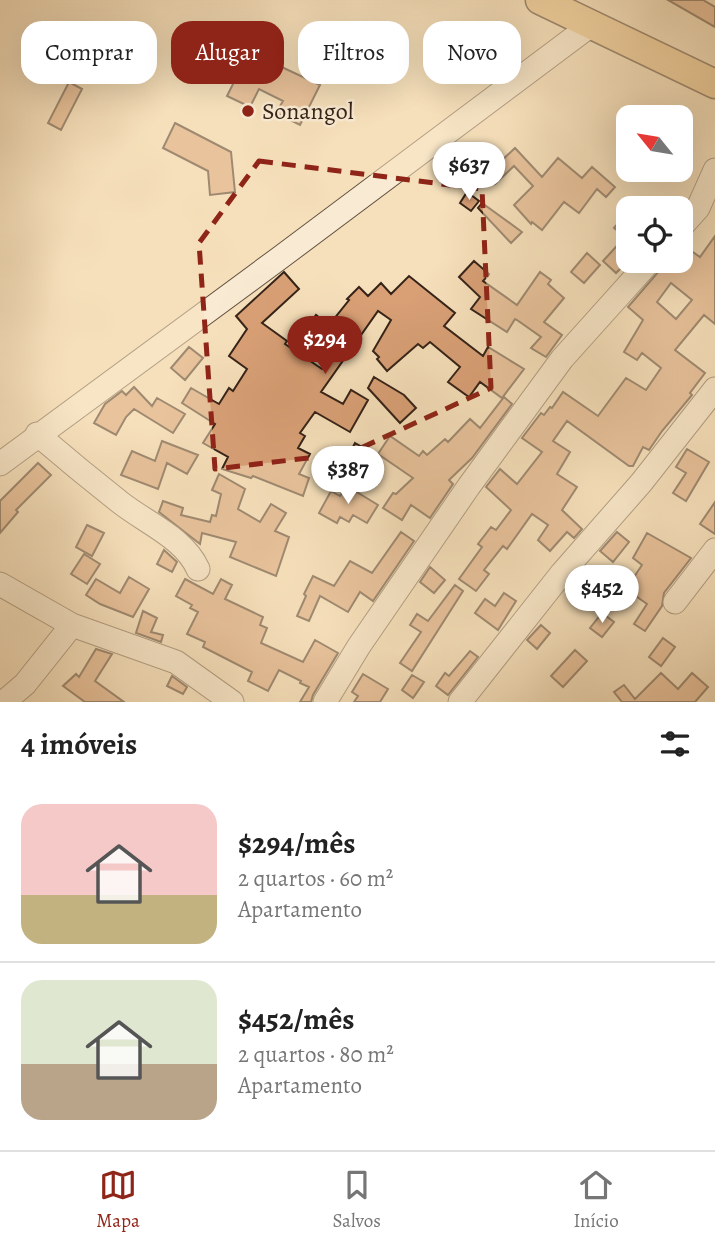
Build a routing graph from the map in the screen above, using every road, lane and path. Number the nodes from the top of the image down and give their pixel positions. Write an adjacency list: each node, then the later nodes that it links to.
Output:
1 (540, 0): 2 (main road)
2 (591, 25): 3 (main road); 8 (street)
3 (715, 84)
4 (715, 170): 5 (street)
5 (706, 213)
6 (639, 273): 17 (street)
7 (715, 389): 18 (street)
8 (37, 435): 9 (street); 11 (street)
9 (0, 464)
10 (715, 550): 13 (street)
11 (198, 569)
12 (0, 584): 14 (street)
13 (675, 602)
14 (72, 625): 15 (street); 16 (street)
15 (4, 702)
16 (232, 702)
17 (325, 702)
18 (460, 702)

